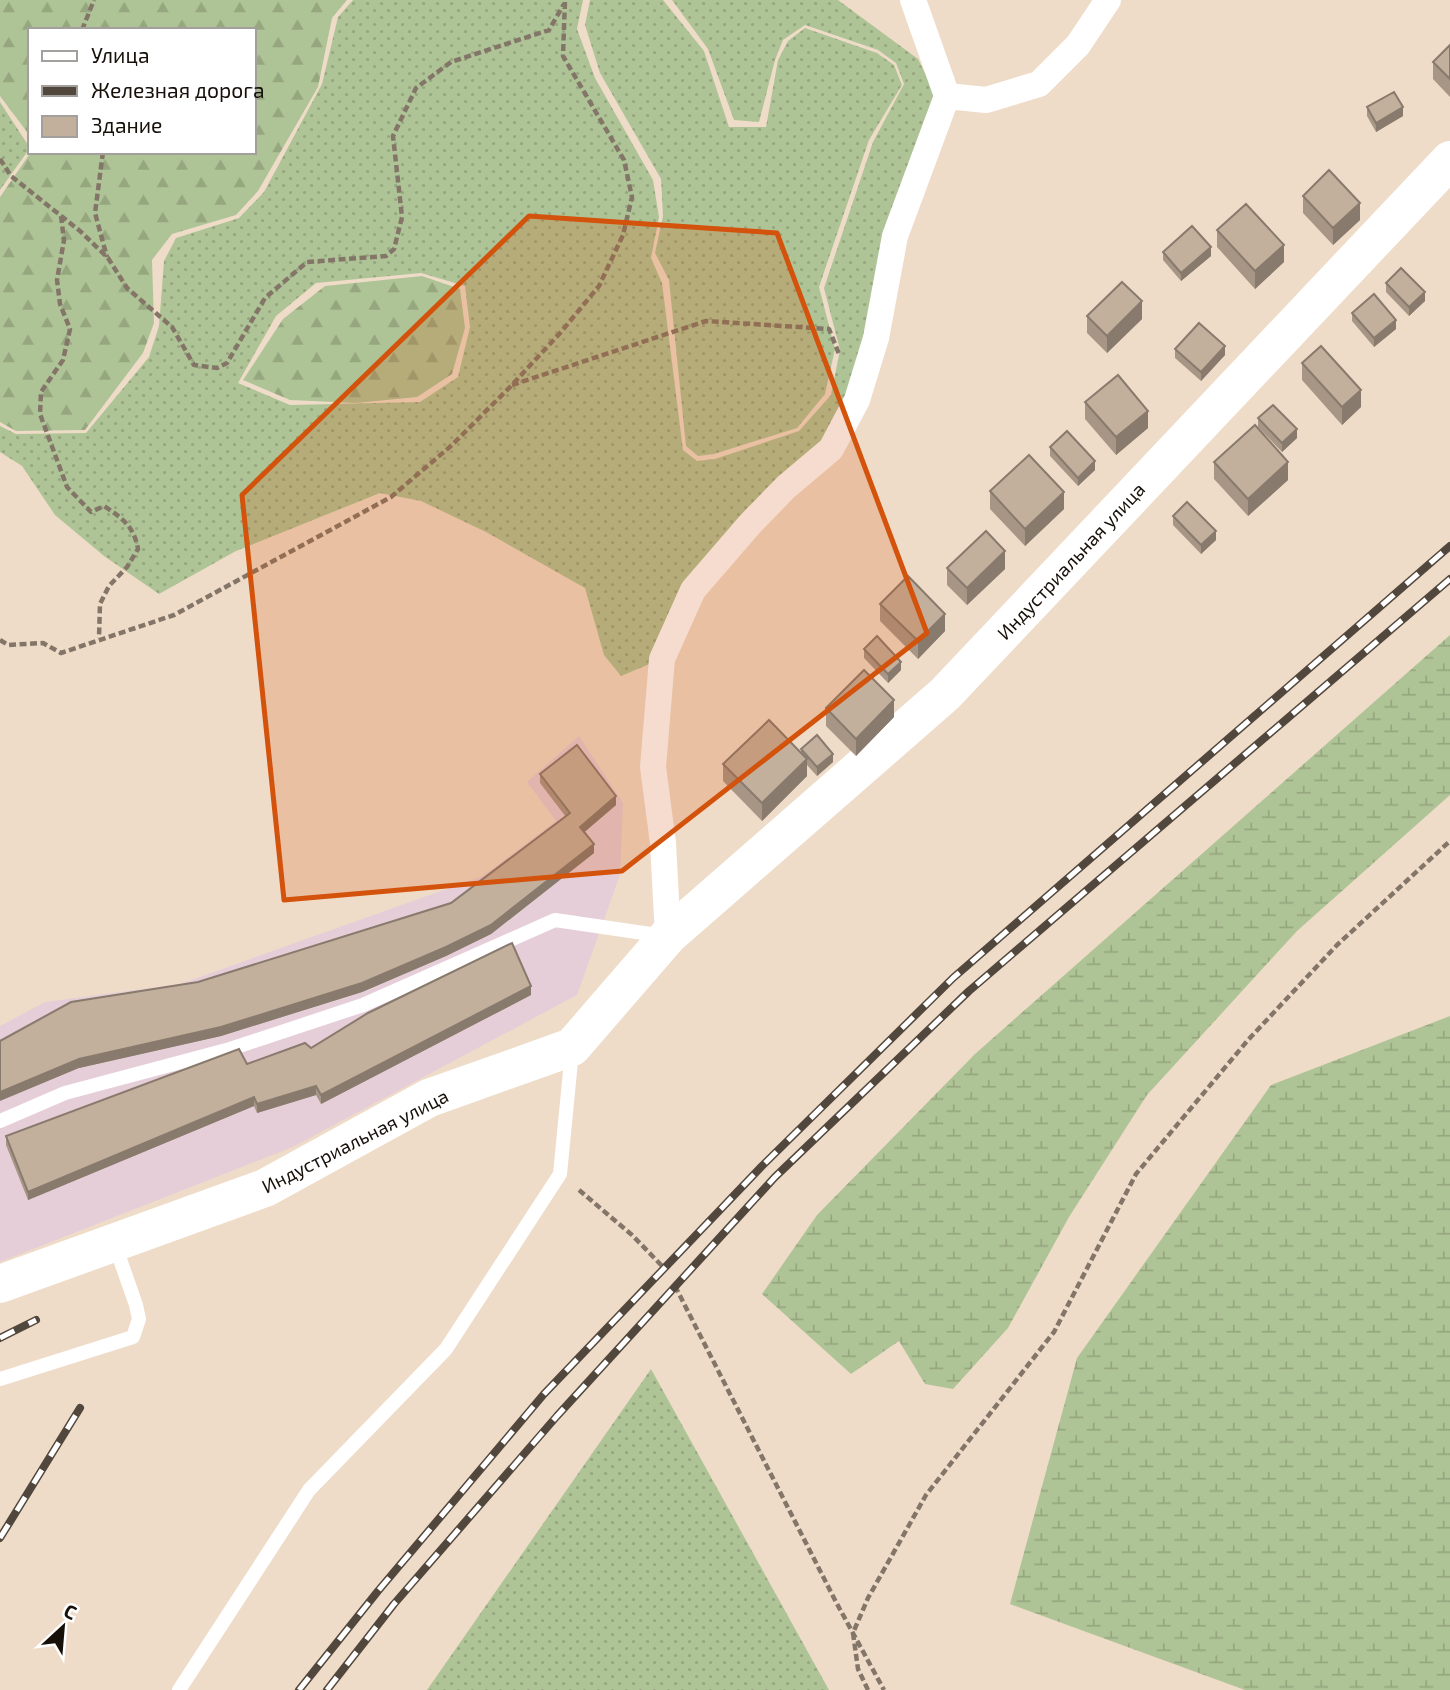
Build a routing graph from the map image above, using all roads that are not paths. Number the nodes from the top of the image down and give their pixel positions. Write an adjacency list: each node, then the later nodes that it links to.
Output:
1 (913, 0): 3 (street)
2 (1108, 0): 3 (street)
3 (947, 96): 5 (street)
4 (1450, 160): 5 (street, Индустриальная улица)
5 (668, 936): 6 (street, Индустриальная улица); 7 (lane)
6 (572, 1047): 8 (street, Индустриальная улица); 11 (lane)
7 (0, 1121)
8 (114, 1243): 9 (street, Индустриальная улица); 10 (lane)
9 (0, 1284)
10 (0, 1379)
11 (179, 1690)

